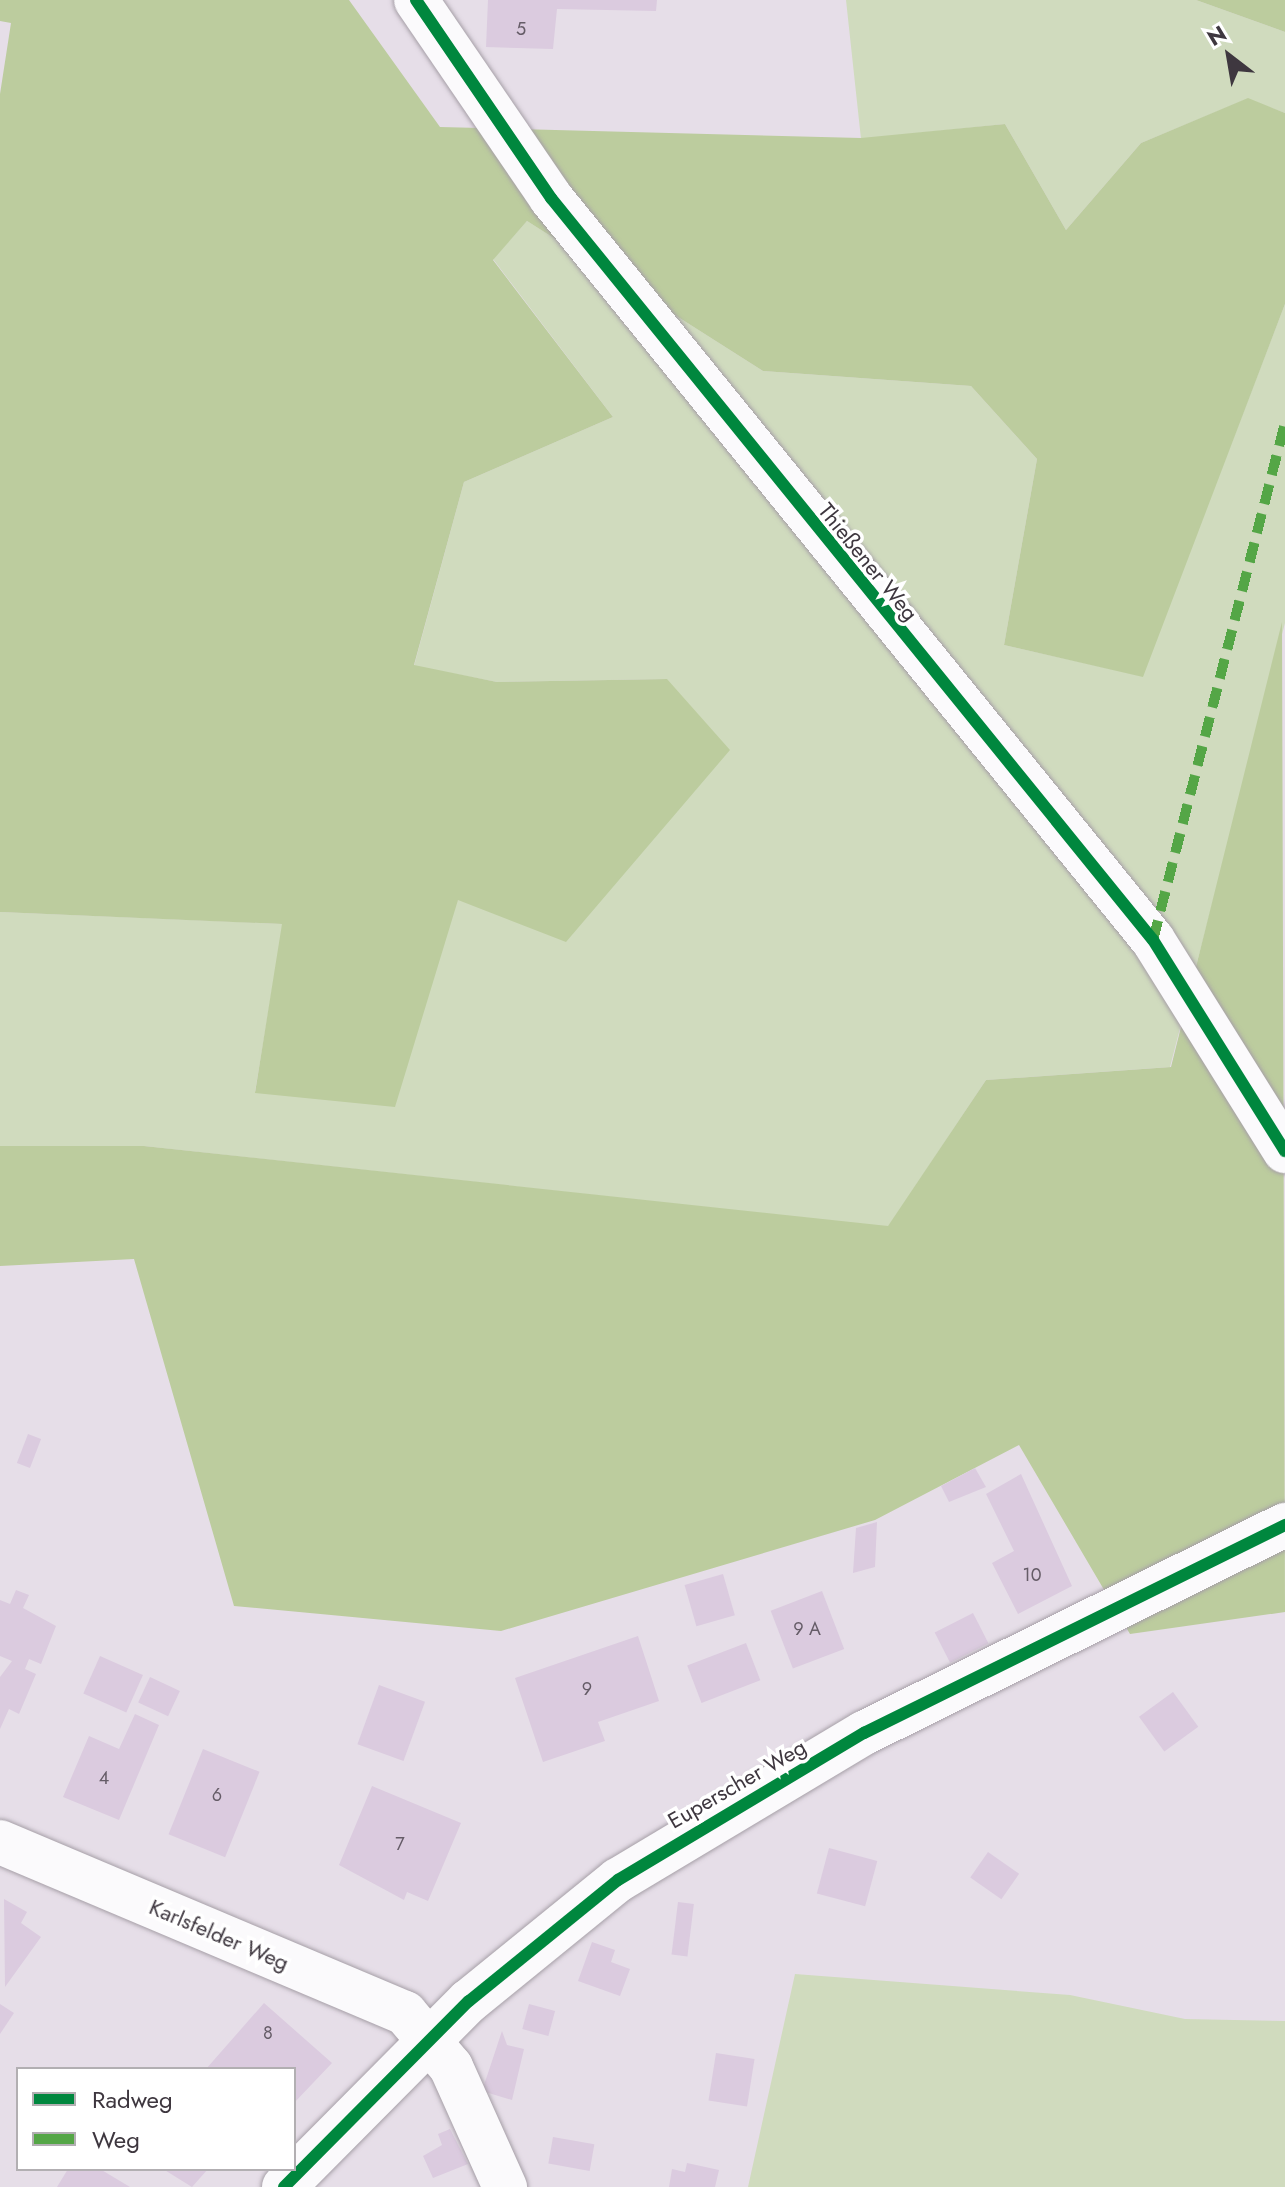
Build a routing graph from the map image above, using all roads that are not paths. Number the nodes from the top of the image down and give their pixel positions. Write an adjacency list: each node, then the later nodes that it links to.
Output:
1 (416, 0): 2 (street, Thießener Weg)
2 (1285, 1151)
3 (1285, 1525): 5 (street, Euperscher Weg)
4 (0, 1842): 5 (street, Karlsfelder Weg)
5 (432, 2036): 6 (street, Euperscher Weg); 7 (street)
6 (284, 2187)
7 (505, 2187)

